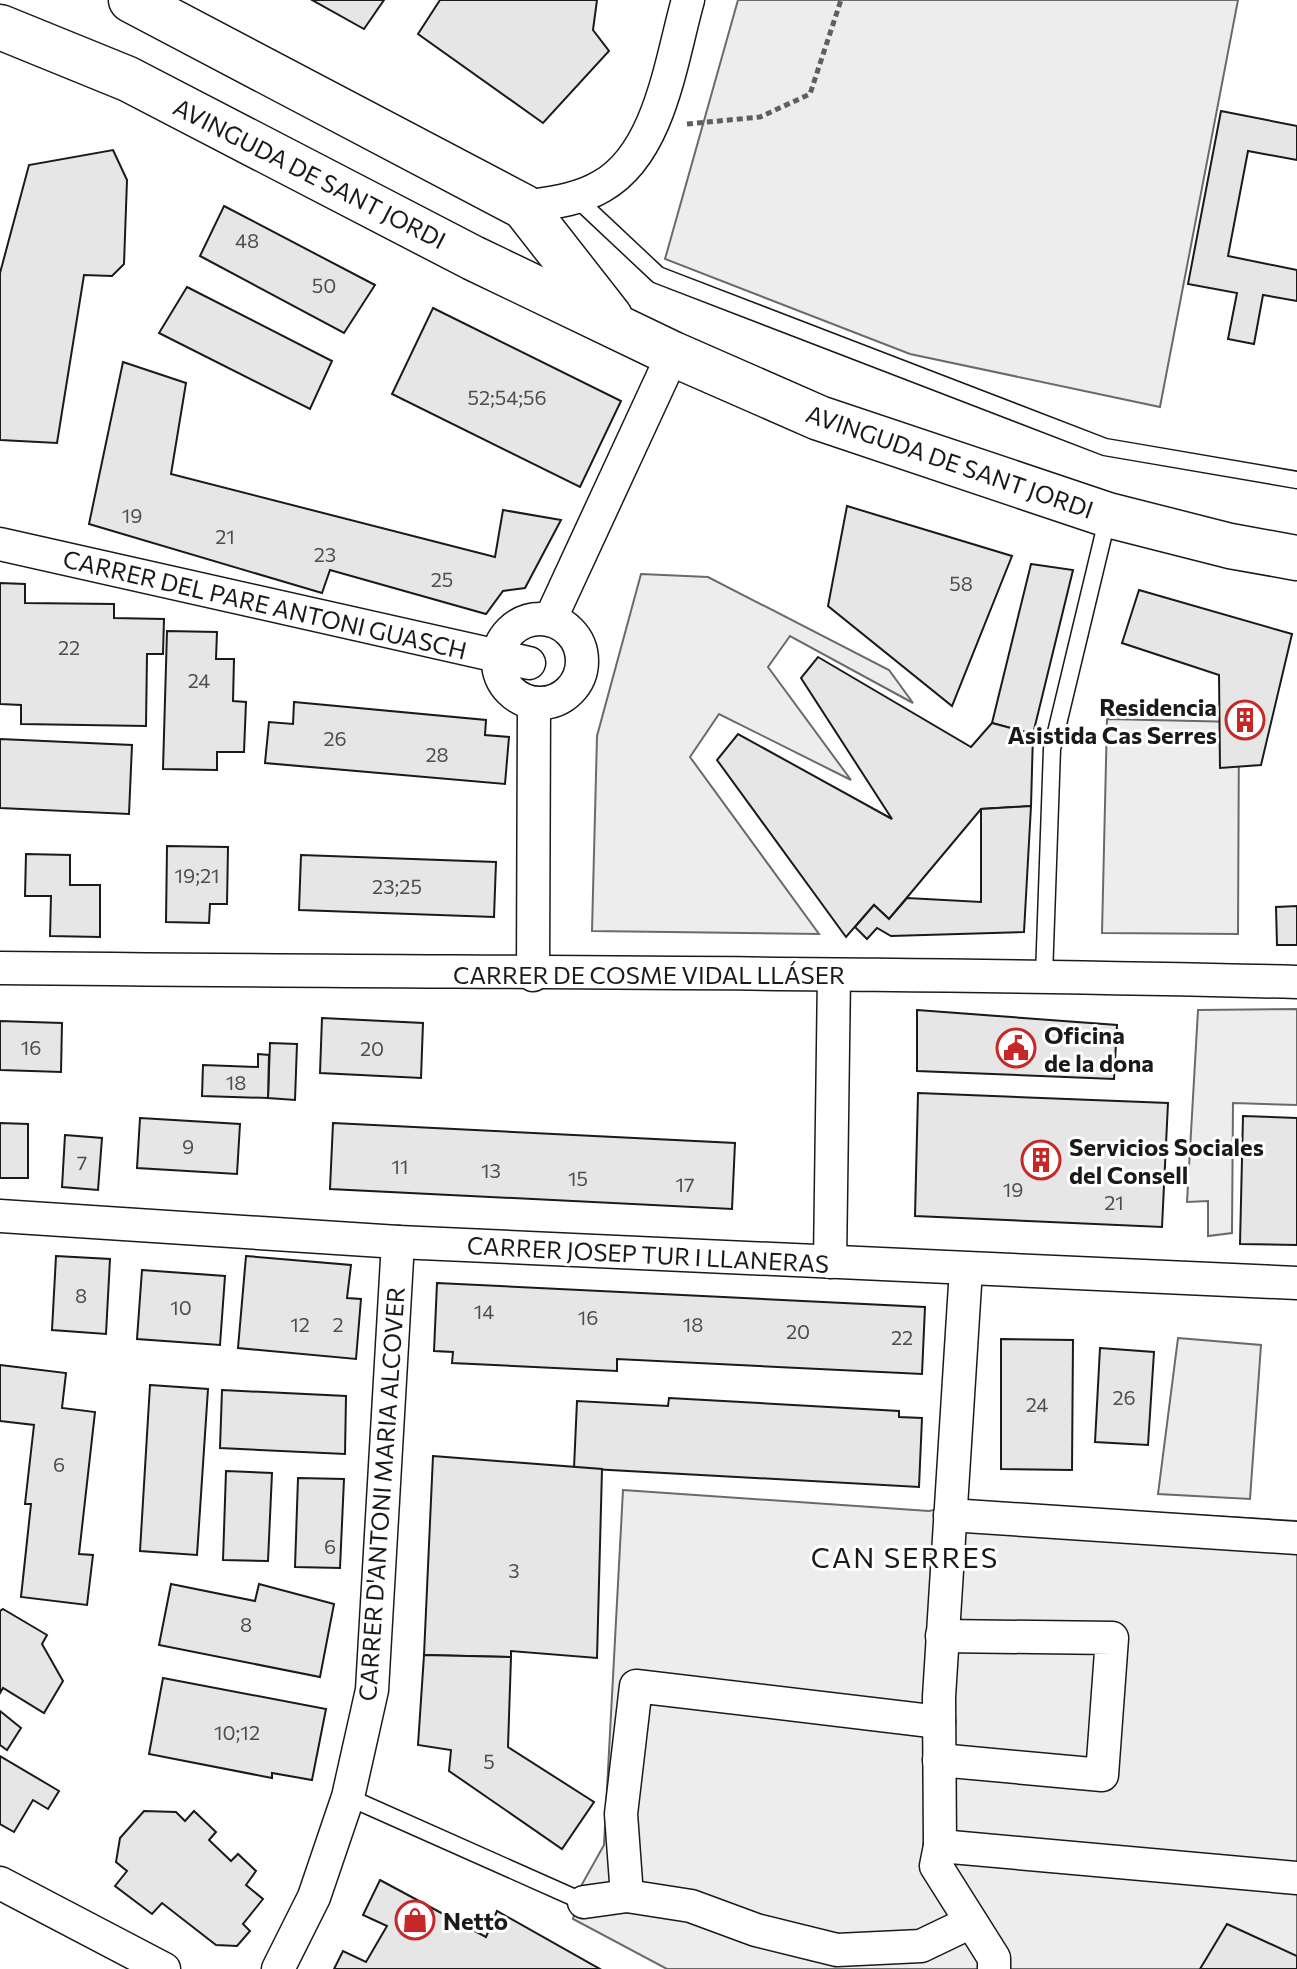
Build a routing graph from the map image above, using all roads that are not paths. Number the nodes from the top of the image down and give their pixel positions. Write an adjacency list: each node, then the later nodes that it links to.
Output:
1 (131, 0): 5 (street, AVINGUDA DE SANT JORDI)
2 (688, 0): 4 (street)
3 (0, 27): 6 (street, AVINGUDA DE SANT JORDI)
4 (575, 197): 5 (street); 8 (lane)
5 (524, 207): 6 (street, AVINGUDA DE SANT JORDI)
6 (617, 325): 7 (street, AVINGUDA DE SANT JORDI)
7 (673, 354): 9 (street, AVINGUDA DE SANT JORDI); 12 (street)
8 (1297, 480)
9 (1108, 515): 11 (street, AVINGUDA DE SANT JORDI); 19 (lane)
10 (0, 544): 13 (street, CARRER DEL PARE ANTONI GUASCH)
11 (1297, 558)
12 (550, 620): 13 (street); 15 (street)
13 (497, 656): 14 (street, CARRER DEL PARE ANTONI GUASCH); 15 (street)
14 (529, 663)
15 (534, 703): 17 (street)
16 (0, 968): 17 (street, CARRER DE COSME VIDAL LLÁSER)
17 (533, 975): 18 (street, CARRER DE COSME VIDAL LLÁSER)
18 (834, 975): 19 (street, CARRER DE COSME VIDAL LLÁSER); 23 (street)
19 (1044, 976): 20 (street, CARRER DE COSME VIDAL LLÁSER)
20 (1297, 982)
21 (0, 1216): 22 (street, CARRER JOSEP TUR I LLANERAS)
22 (398, 1242): 23 (street, CARRER JOSEP TUR I LLANERAS); 31 (street, CARRER D'ANTONI MARIA ALCOVER)
23 (830, 1262): 24 (street, CARRER JOSEP TUR I LLANERAS)
24 (966, 1269): 25 (street, CARRER JOSEP TUR I LLANERAS); 26 (street)
25 (1297, 1283)
26 (950, 1515): 27 (street); 28 (street)
27 (1297, 1538)
28 (942, 1636): 29 (street); 30 (street)
29 (939, 1722): 30 (street); 35 (street)
30 (939, 1760): 32 (street)
31 (348, 1797): 36 (lane); 39 (street, CARRER D'ANTONI MARIA ALCOVER)
32 (940, 1846): 33 (street); 37 (street)
33 (1297, 1878)
34 (0, 1883): 38 (street)
35 (627, 1896): 36 (street); 37 (street)
36 (584, 1902)
37 (971, 1922): 40 (street)
38 (164, 1969)
39 (278, 1969)
40 (994, 1969)

